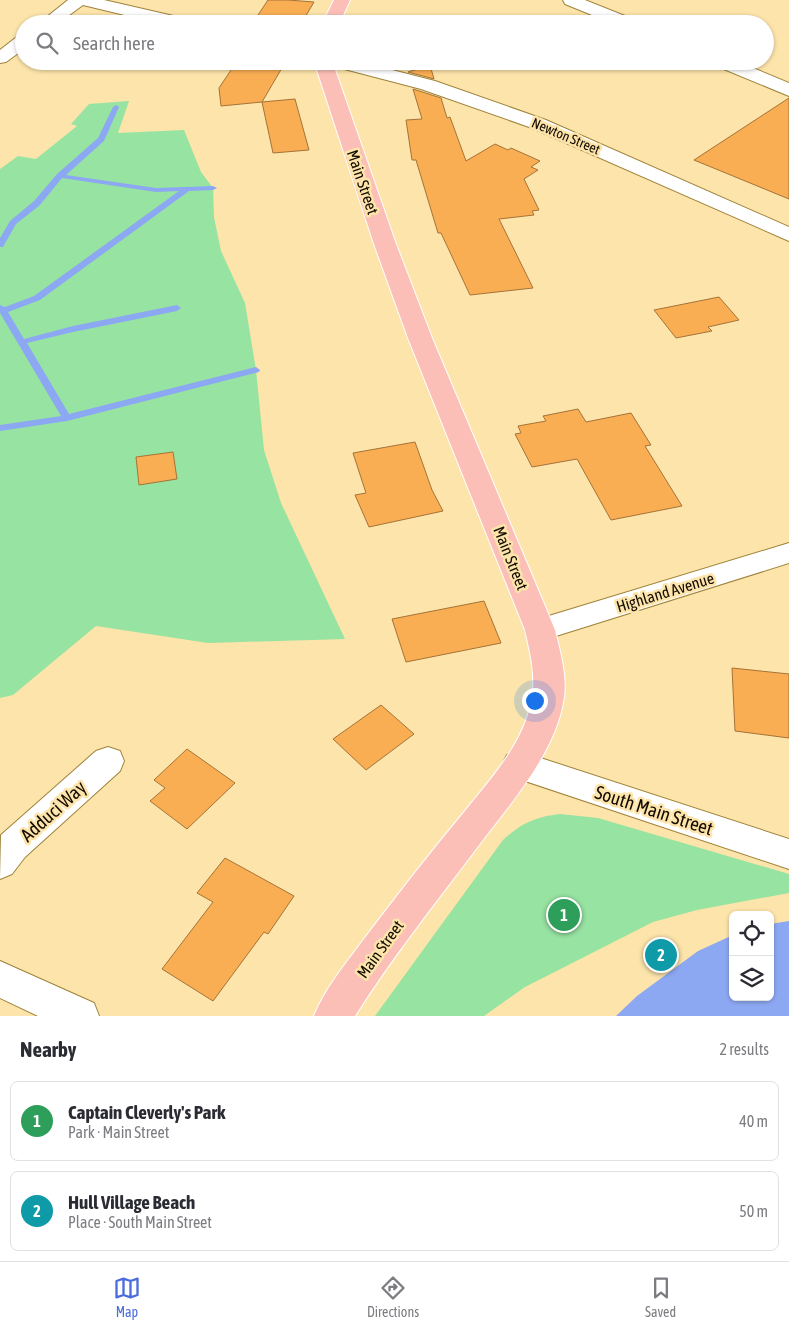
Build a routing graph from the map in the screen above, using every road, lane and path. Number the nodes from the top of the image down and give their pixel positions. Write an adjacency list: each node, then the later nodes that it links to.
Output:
1 (79, 0): 5 (street)
2 (83, 0): 6 (street)
3 (342, 0): 7 (main road)
4 (571, 0): 8 (street)
5 (58, 15)
6 (147, 15)
7 (334, 15)
8 (607, 15)
9 (15, 47): 10 (street)
10 (0, 58)
11 (327, 70): 17 (main road, Main Street)
12 (370, 70): 15 (street, Newton Street)
13 (741, 70): 14 (street)
14 (789, 90)
15 (789, 235)
16 (789, 553): 17 (street, Highland Avenue)
17 (540, 630): 19 (main road, Main Street)
18 (108, 761): 21 (street, Adduci Way)
19 (519, 765): 20 (street, South Main Street); 24 (main road, Main Street)
20 (789, 854)
21 (0, 863)
22 (0, 979): 23 (street)
23 (80, 1016)
24 (333, 1016)

